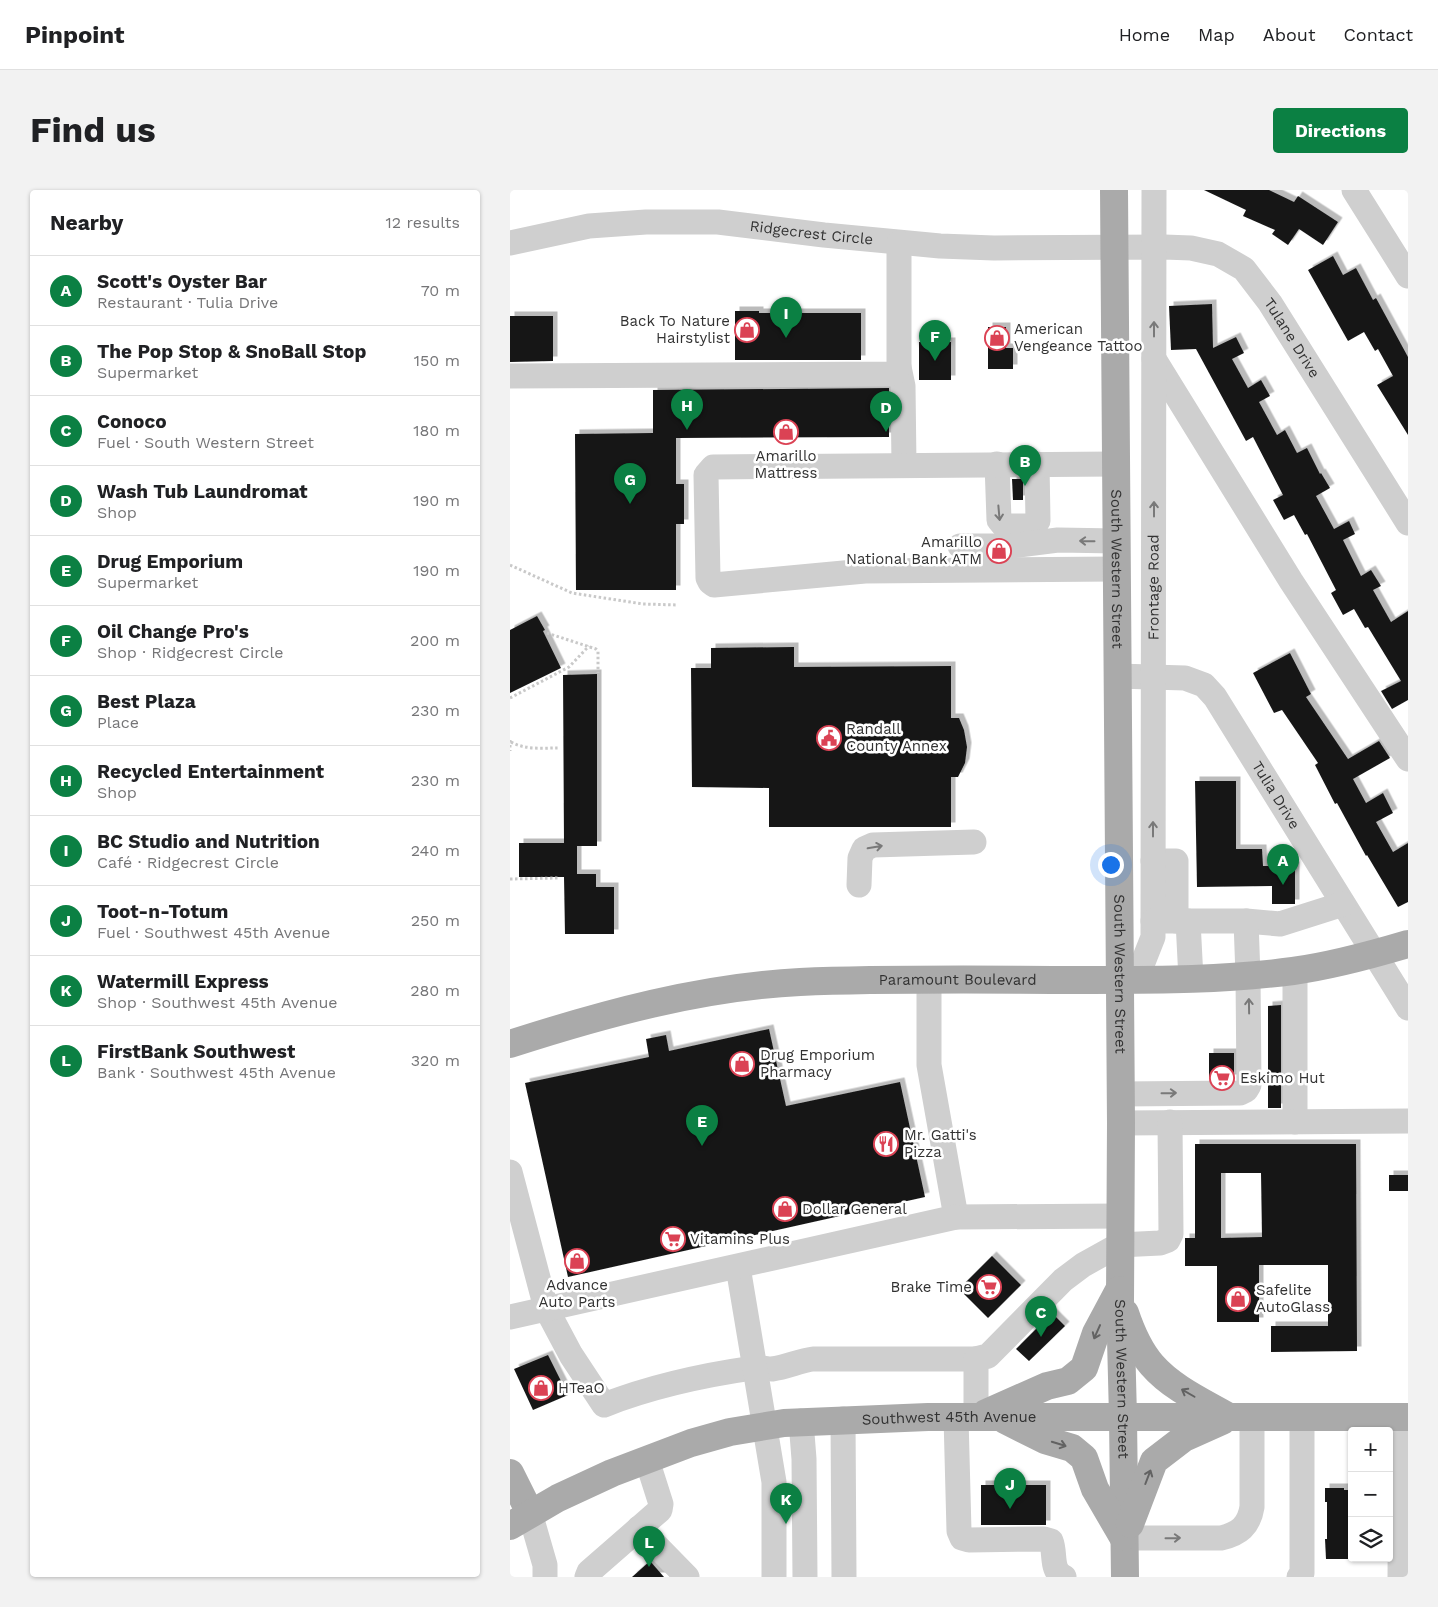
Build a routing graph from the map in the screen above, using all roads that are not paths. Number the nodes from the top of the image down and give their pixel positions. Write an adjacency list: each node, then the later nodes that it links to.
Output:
1 (1154, 190): 7 (street, Frontage Road)
2 (1354, 190): 8 (street)
3 (1110, 196): 6 (main road, South Western Street)
4 (510, 243): 5 (street, Ridgecrest Circle)
5 (899, 243): 6 (street, Ridgecrest Circle); 10 (street)
6 (1114, 247): 7 (street, Tulane Drive); 14 (main road, South Western Street)
7 (1154, 247): 9 (street, Frontage Road, one-way to 7); 17 (street, Tulane Drive)
8 (1408, 276)
9 (1154, 359): 23 (street, Frontage Road, one-way to 9); 24 (street)
10 (899, 367): 11 (street); 15 (street)
11 (510, 376)
12 (997, 464): 13 (street); 15 (street); 16 (street, one-way to 16)
13 (1037, 464): 14 (street); 16 (street)
14 (1116, 464): 19 (main road, South Western Street)
15 (904, 465): 21 (street)
16 (1038, 521): 18 (street)
17 (1408, 524)
18 (1058, 540): 19 (street, one-way to 18); 20 (street)
19 (1116, 541): 21 (main road, South Western Street)
20 (960, 546)
21 (1116, 569): 22 (main road, South Western Street)
22 (1118, 676): 23 (street, Tulia Drive); 36 (main road, South Western Street)
23 (1153, 676): 27 (street, Tulia Drive); 28 (street, Frontage Road, one-way to 23)
24 (1408, 759)
25 (974, 842): 26 (street, one-way to 25)
26 (859, 885)
27 (1343, 904): 29 (street); 31 (street, Tulia Drive)
28 (1172, 921): 29 (street); 35 (street); 36 (street, Frontage Road)
29 (1246, 921): 33 (street)
30 (1408, 944): 31 (main road, Paramount Boulevard)
31 (1374, 954): 32 (main road, Paramount Boulevard); 37 (street, Tulia Drive)
32 (1295, 971): 33 (main road, Paramount Boulevard); 43 (street)
33 (1248, 976): 35 (main road, Paramount Boulevard); 39 (street, one-way to 33)
34 (929, 979): 36 (main road, Paramount Boulevard); 38 (main road, Paramount Boulevard); 46 (street)
35 (1191, 979): 36 (main road, Paramount Boulevard)
36 (1128, 980): 39 (main road, South Western Street)
37 (1408, 1008)
38 (510, 1044)
39 (1120, 1094): 41 (main road, South Western Street)
40 (1408, 1121): 43 (street)
41 (1121, 1122): 42 (street); 45 (main road, South Western Street)
42 (1170, 1122): 43 (street); 47 (street)
43 (1295, 1122)
44 (510, 1172): 50 (street)
45 (1119, 1216): 46 (street); 47 (main road, South Western Street)
46 (956, 1218): 48 (street)
47 (1119, 1245): 49 (main road, South Western Street); 52 (street)
48 (738, 1267): 50 (street); 53 (street)
49 (1120, 1294): 54 (main road, one-way to 54); 55 (main road, South Western Street); 56 (main road, one-way to 49)
50 (546, 1308): 51 (street); 53 (street)
51 (510, 1317)
52 (976, 1359): 53 (street); 54 (street)
53 (755, 1367): 61 (street)
54 (977, 1417): 55 (main road, Southwest 45th Avenue); 59 (main road, Southwest 45th Avenue); 66 (main road, one-way to 66); 73 (street)
55 (1123, 1417): 56 (main road, Southwest 45th Avenue); 66 (main road, South Western Street)
56 (1241, 1417): 57 (main road, Southwest 45th Avenue); 66 (main road, one-way to 56); 66 (street, one-way to 56)
57 (1302, 1417): 58 (main road, Southwest 45th Avenue); 75 (street)
58 (1404, 1417): 76 (street)
59 (843, 1419): 60 (main road, Southwest 45th Avenue); 72 (street)
60 (801, 1421): 61 (main road, Southwest 45th Avenue); 71 (street)
61 (765, 1426): 62 (main road, Southwest 45th Avenue); 70 (street)
62 (646, 1460): 64 (main road, Southwest 45th Avenue); 65 (street)
63 (510, 1474): 64 (main road)
64 (520, 1519): 67 (street)
65 (639, 1528): 68 (street); 69 (street)
66 (1124, 1538): 74 (main road, South Western Street)
67 (545, 1577)
68 (587, 1577)
69 (687, 1577)
70 (774, 1577)
71 (805, 1577)
72 (844, 1577)
73 (1064, 1577)
74 (1125, 1577)
75 (1299, 1577)
76 (1400, 1577)

